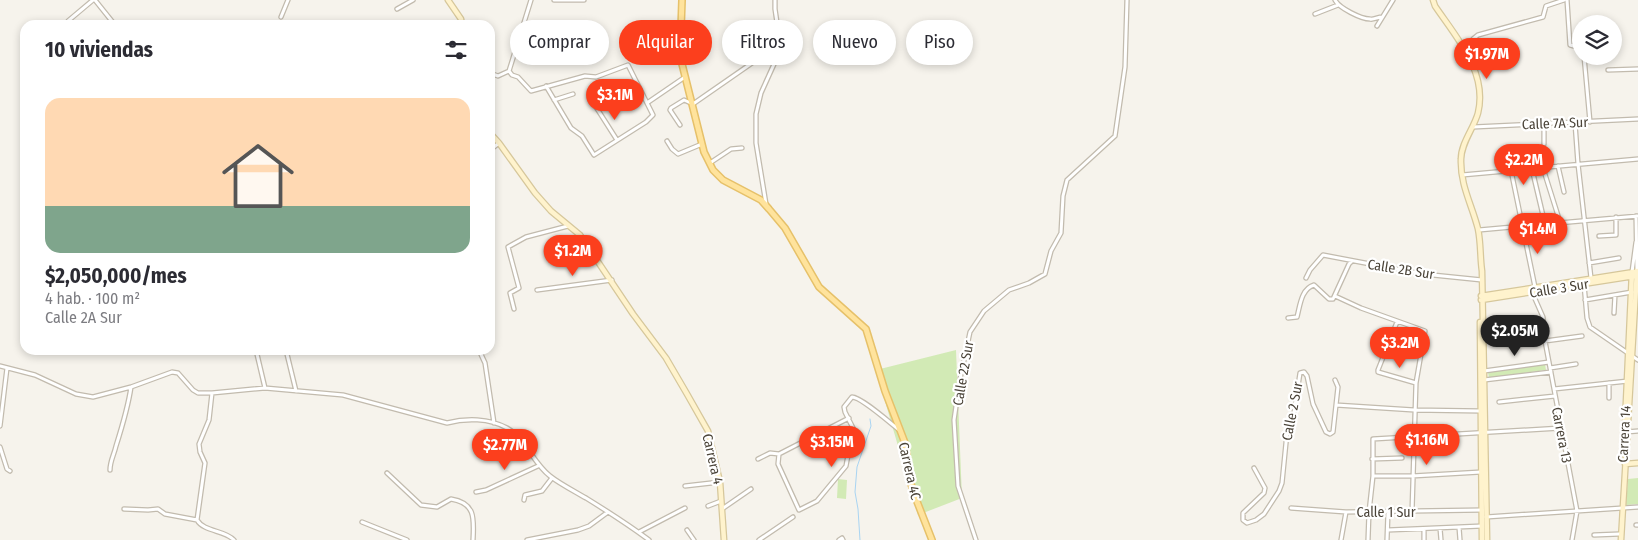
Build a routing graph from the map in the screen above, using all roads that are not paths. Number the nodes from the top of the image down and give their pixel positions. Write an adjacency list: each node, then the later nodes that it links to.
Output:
1 (94, 0): 20 (street); 21 (street)
2 (288, 0): 19 (street)
3 (413, 0): 16 (street)
4 (448, 0): 22 (street)
5 (531, 0): 32 (street)
6 (554, 0): 7 (street)
7 (584, 0)
8 (682, 0): 34 (main road, Carrera 4C)
9 (776, 0): 23 (street)
10 (1127, 0): 195 (street, Calle 22 Sur)
11 (1335, 0): 15 (street)
12 (1393, 0): 18 (street)
13 (1433, 0): 26 (street)
14 (1565, 0): 25 (street); 26 (street)
15 (1338, 5): 17 (street); 18 (street)
16 (397, 9)
17 (1314, 14)
18 (1382, 16): 24 (street)
19 (281, 17)
20 (69, 20)
21 (111, 20)
22 (462, 20)
23 (777, 20)
24 (1377, 26)
25 (1572, 45)
26 (1466, 53): 46 (street)
27 (749, 65): 40 (street)
28 (774, 65): 65 (street)
29 (1585, 65): 42 (street)
30 (1638, 69): 31 (street)
31 (1608, 70)
32 (509, 72): 33 (street); 35 (street)
33 (495, 75)
34 (685, 77): 39 (street); 40 (main road, Carrera 4C)
35 (546, 86): 36 (street); 38 (street)
36 (638, 87): 39 (street); 48 (street)
37 (572, 94): 38 (street)
38 (554, 100): 48 (street)
39 (647, 103): 48 (street)
40 (693, 104): 45 (street); 51 (main road, Carrera 4C)
41 (1638, 119): 42 (street, Calle 7A Sur)
42 (1590, 122): 43 (street, Calle 7A Sur)
43 (1575, 123): 44 (street, Calle 7A Sur); 58 (street)
44 (1544, 124): 46 (street, Calle 7A Sur); 52 (street)
45 (680, 125)
46 (1473, 127): 63 (street)
47 (495, 139): 50 (street, Carrera 4)
48 (617, 140)
49 (667, 141): 51 (street)
50 (499, 143): 53 (street); 72 (street, Carrera 4)
51 (702, 144): 57 (main road, Carrera 4C)
52 (1544, 144)
53 (495, 146)
54 (742, 148): 57 (street)
55 (1507, 151): 62 (street)
56 (1638, 159): 58 (street)
57 (710, 163): 65 (main road, Carrera 4C)
58 (1578, 164): 59 (street); 68 (street)
59 (1558, 166): 60 (street); 64 (street)
60 (1543, 168): 61 (street); 69 (street)
61 (1532, 169): 62 (street); 70 (street)
62 (1512, 171): 63 (street); 71 (street)
63 (1461, 176): 73 (street)
64 (1564, 192)
65 (766, 206): 131 (main road, Carrera 4C)
66 (1637, 216): 67 (street); 75 (street, Carrera 14)
67 (1616, 217): 68 (street); 74 (street)
68 (1585, 220): 69 (street); 78 (street)
69 (1560, 222): 70 (street)
70 (1545, 224): 71 (street)
71 (1523, 225): 73 (street); 86 (street)
72 (569, 226): 82 (street, Carrera 4); 92 (street)
73 (1478, 230): 83 (street)
74 (1599, 236)
75 (1636, 254): 79 (street, Carrera 14)
76 (1619, 258): 78 (street)
77 (1353, 261): 80 (street, Calle 2B Sur); 83 (street, Calle 2B Sur); 89 (street)
78 (1590, 263): 81 (street)
79 (1636, 274): 81 (street, Calle 3 Sur); 84 (street, Calle 3 Sur); 87 (street, Carrera 14); 100 (street, Carrera 14)
80 (1306, 278)
81 (1591, 278): 86 (street, Calle 3 Sur)
82 (612, 280): 85 (street); 152 (street, Carrera 4)
83 (1481, 280): 90 (street)
84 (1584, 284): 86 (street, Calle 3 Sur); 91 (street)
85 (537, 290)
86 (1533, 290): 90 (street, Calle 3 Sur); 97 (street, Carrera 13)
87 (1632, 292): 88 (street); 100 (street, Carrera 14)
88 (1615, 295): 91 (street); 93 (street)
89 (1337, 297): 94 (street); 95 (street)
90 (1481, 298): 110 (street); 112 (street)
91 (1585, 300): 100 (street)
92 (514, 308)
93 (1614, 313)
94 (1288, 318)
95 (1397, 322): 98 (street); 114 (street)
96 (1582, 336): 97 (street)
97 (1545, 341): 105 (street, Carrera 13)
98 (1387, 344): 99 (street); 114 (street)
99 (1402, 351)
100 (1630, 354): 104 (street); 113 (street, Carrera 14)
101 (257, 355): 117 (street)
102 (287, 355): 119 (street)
103 (481, 355): 128 (street)
104 (1638, 360)
105 (1548, 362): 109 (street, Carrera 13); 110 (street)
106 (1576, 364): 109 (street)
107 (0, 366): 108 (street)
108 (7, 368): 116 (street); 129 (street)
109 (1550, 370): 112 (street); 118 (street, Carrera 13)
110 (1484, 371): 112 (street)
111 (1335, 380): 124 (street)
112 (1482, 380): 126 (street); 134 (street)
113 (1628, 381): 115 (street); 133 (street, Carrera 14)
114 (1416, 383): 125 (street)
115 (1609, 383): 118 (street); 122 (street)
116 (131, 388): 120 (street); 145 (street)
117 (265, 388): 119 (street); 120 (street)
118 (1554, 389): 121 (street, Carrera 13)
119 (296, 391): 128 (street)
120 (212, 393): 175 (street)
121 (1555, 396): 123 (street); 130 (street, Carrera 13)
122 (1608, 398)
123 (1499, 402)
124 (1336, 405): 125 (street); 144 (street, Calle 2 Sur)
125 (1414, 410): 126 (street); 135 (street)
126 (1480, 411): 134 (street)
127 (849, 418): 131 (street); 137 (street); 137 (street)
128 (494, 423): 143 (street)
129 (0, 426)
130 (1561, 428): 134 (street); 167 (street, Carrera 13)
131 (900, 430): 194 (main road, Carrera 4C)
132 (1638, 431): 133 (street)
133 (1626, 432): 141 (street, Carrera 14); 153 (street, Carrera 14)
134 (1483, 433): 135 (street); 147 (street); 174 (street)
135 (1414, 438): 140 (street); 150 (street)
136 (0, 447): 146 (street)
137 (778, 454): 139 (street)
138 (1402, 458): 140 (street)
139 (758, 459)
140 (1372, 459): 149 (street)
141 (1625, 464): 142 (street); 153 (street, Carrera 14)
142 (1638, 464)
143 (538, 466): 151 (street); 156 (street)
144 (1254, 468)
145 (110, 470)
146 (10, 471)
147 (1481, 472): 150 (street); 166 (street)
148 (388, 473): 188 (street)
149 (1373, 476): 150 (street); 170 (street)
150 (1412, 476): 172 (street)
151 (552, 478): 157 (street); 168 (street)
152 (720, 482): 154 (street); 158 (street, Carrera 4)
153 (1623, 482): 164 (street, Carrera 14)
154 (685, 486)
155 (751, 489): 165 (street)
156 (476, 492)
157 (524, 500)
158 (722, 501): 159 (street); 165 (street, Carrera 4)
159 (708, 506)
160 (1638, 507): 164 (street)
161 (124, 508): 175 (street)
162 (685, 508): 183 (street)
163 (1291, 508): 169 (street, Calle 1 Sur)
164 (1622, 508): 167 (street); 184 (street, Carrera 14); 205 (street, Carrera 14)
165 (722, 509): 192 (street, Carrera 4)
166 (1482, 510): 172 (street, Calle 1 Sur); 174 (street)
167 (1577, 511): 174 (street); 204 (street, Carrera 13)
168 (608, 512): 183 (street); 189 (street)
169 (1346, 512): 170 (street, Calle 1 Sur); 196 (street)
170 (1369, 512): 171 (street, Calle 1 Sur); 197 (street)
171 (1388, 512): 172 (street, Calle 1 Sur); 182 (street)
172 (1412, 512)
173 (793, 517): 193 (street)
174 (1484, 517): 177 (street)
175 (197, 520): 186 (street)
176 (362, 522): 187 (street)
177 (1485, 526): 178 (street); 202 (street); 203 (street)
178 (1459, 527): 179 (street); 201 (street)
179 (1440, 528): 180 (street); 200 (street)
180 (1424, 529): 182 (street); 199 (street)
181 (687, 530): 191 (street)
182 (1388, 530): 198 (street)
183 (639, 532): 190 (street)
184 (1619, 534): 185 (street); 205 (street, Carrera 14)
185 (1594, 535)
186 (234, 540)
187 (407, 540)
188 (473, 540)
189 (527, 540)
190 (650, 540)
191 (694, 540)
192 (724, 540)
193 (759, 540)
194 (932, 540)
195 (976, 540)
196 (1341, 540)
197 (1368, 540)
198 (1387, 540)
199 (1424, 540)
200 (1441, 540)
201 (1460, 540)
202 (1482, 540)
203 (1487, 540)
204 (1572, 540)
205 (1620, 540)

